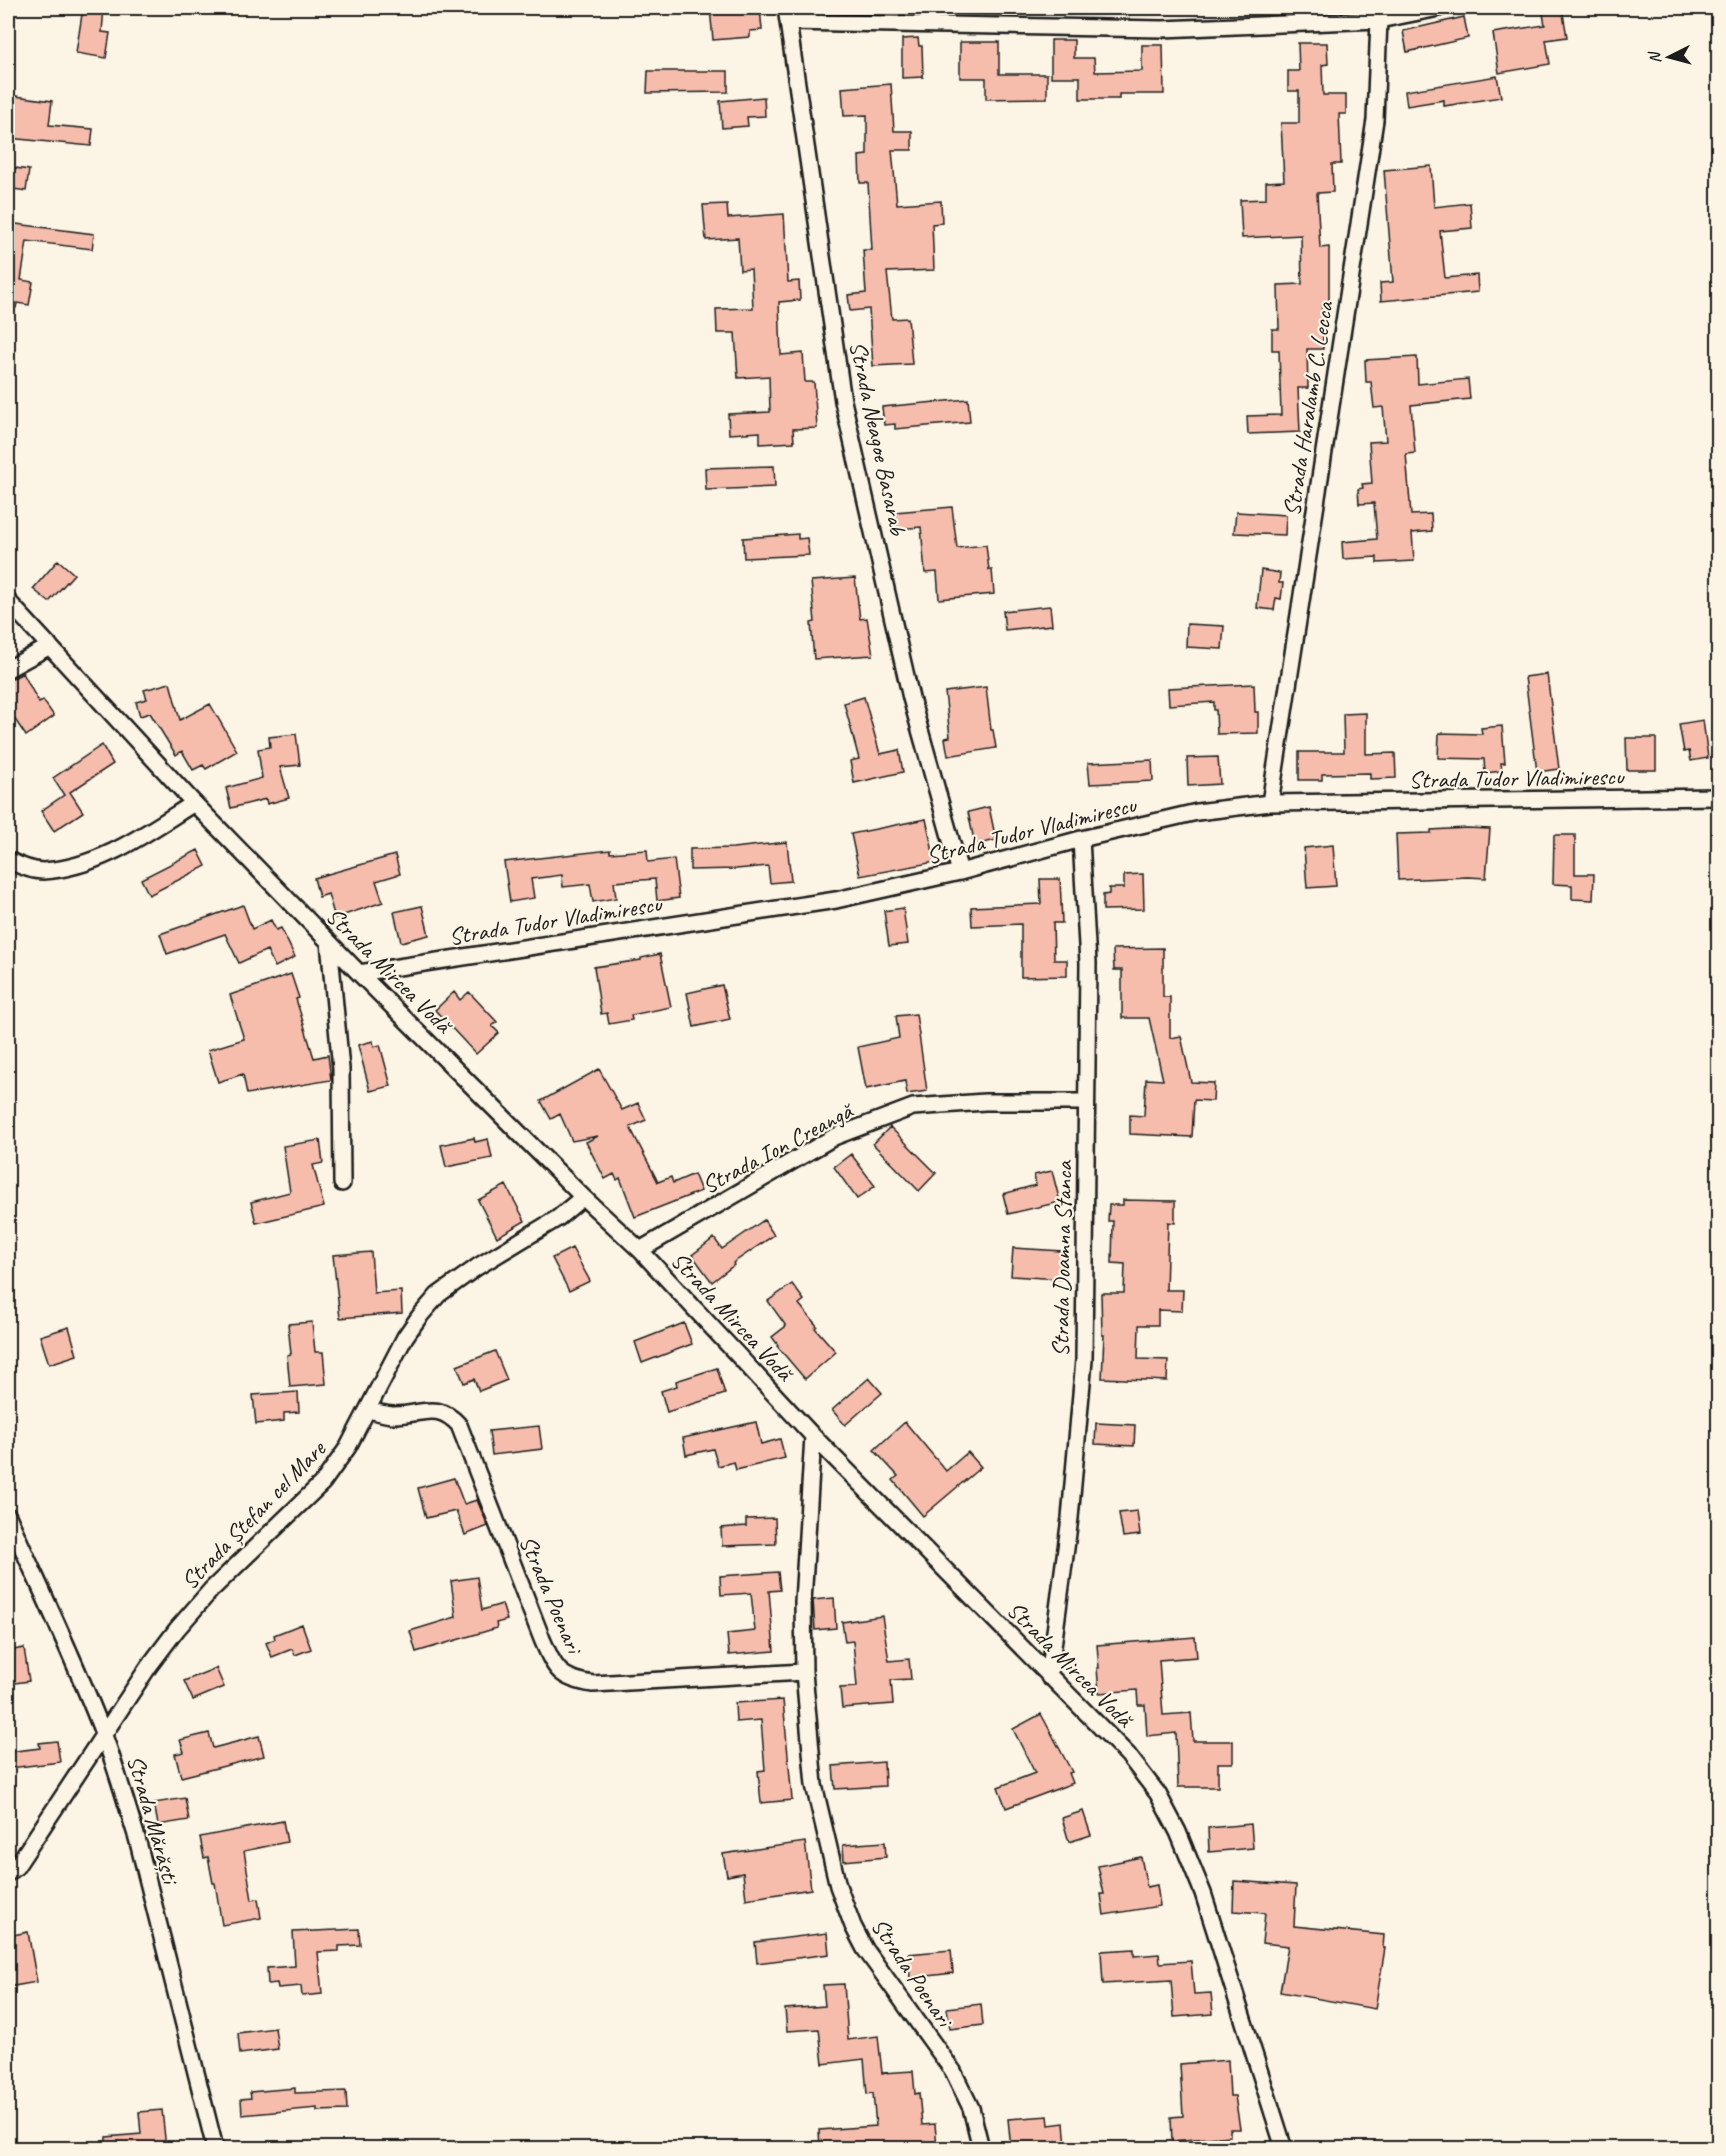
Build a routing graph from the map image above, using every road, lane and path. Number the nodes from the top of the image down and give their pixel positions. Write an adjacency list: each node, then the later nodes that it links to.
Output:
1 (1439, 8): 3 (street)
2 (787, 15): 3 (street); 12 (street, Strada Neagoe Basarab)
3 (1379, 21): 9 (street, Strada Haralamb C. Lecca)
4 (8, 601): 5 (street, Strada Mircea Vodă)
5 (50, 646): 6 (street); 8 (street, Strada Mircea Vodă)
6 (8, 669)
7 (1719, 797): 9 (street, Strada Tudor Vladimirescu)
8 (194, 803): 11 (street); 13 (street, Strada Mircea Vodă)
9 (1270, 803): 10 (street, Strada Tudor Vladimirescu)
10 (1081, 839): 12 (street, Strada Tudor Vladimirescu); 15 (street, Strada Doamna Stanca)
11 (8, 861)
12 (960, 872): 14 (street, Strada Tudor Vladimirescu)
13 (329, 942): 14 (street, Strada Mircea Vodă); 16 (street)
14 (359, 973): 17 (street, Strada Mircea Vodă)
15 (1086, 1102): 18 (street, Strada Ion Creangă); 23 (street, Strada Doamna Stanca)
16 (342, 1183)
17 (583, 1197): 18 (street, Strada Mircea Vodă); 19 (street, Strada Ștefan cel Mare)
18 (640, 1250): 20 (street, Strada Mircea Vodă)
19 (369, 1410): 22 (street, Strada Poenari); 24 (street, Strada Ștefan cel Mare)
20 (813, 1436): 22 (street, Strada Poenari); 23 (street, Strada Mircea Vodă)
21 (8, 1516): 24 (street, Strada Mărăști)
22 (804, 1672): 27 (street, Strada Poenari)
23 (1050, 1677): 28 (street, Strada Mircea Vodă)
24 (104, 1734): 25 (street, Strada Ștefan cel Mare); 26 (street, Strada Mărăști)
25 (8, 1873)
26 (215, 2148)
27 (981, 2148)
28 (1284, 2148)

